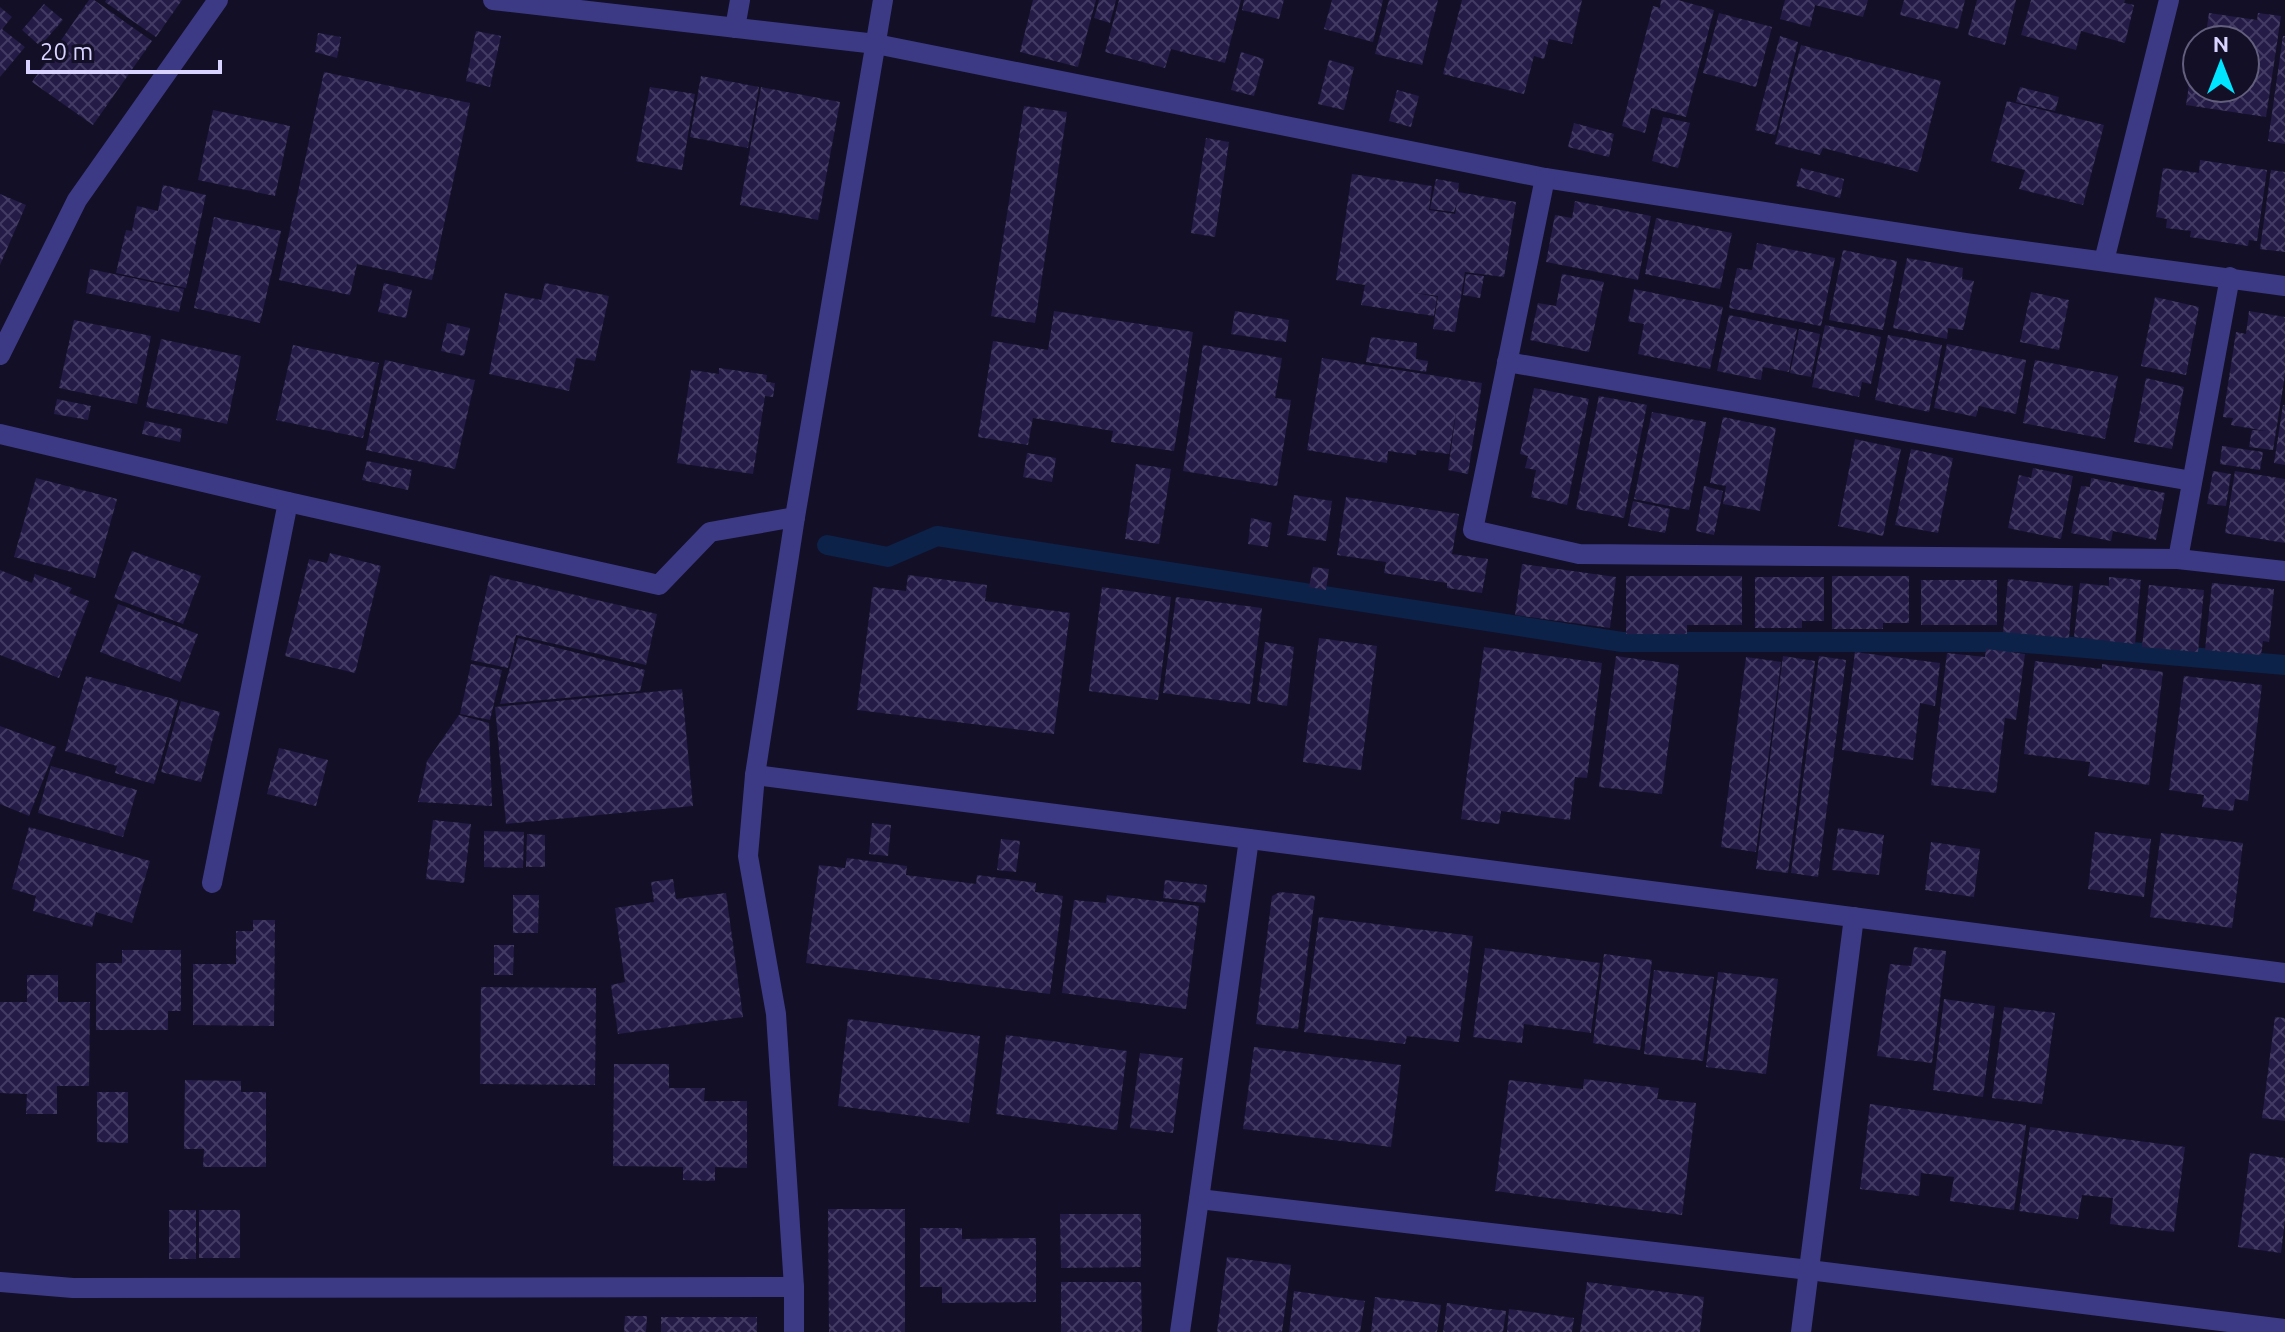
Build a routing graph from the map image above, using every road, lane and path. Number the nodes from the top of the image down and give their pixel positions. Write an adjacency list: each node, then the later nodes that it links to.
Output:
1 (218, 0): 12 (street)
2 (493, 0): 6 (street)
3 (740, 0): 6 (street)
4 (883, 0): 7 (street)
5 (2169, 0): 9 (street)
6 (735, 28): 7 (street)
7 (876, 44): 8 (street); 17 (street)
8 (1545, 178): 9 (street); 13 (street)
9 (2104, 261): 10 (street)
10 (2230, 277): 11 (street); 15 (street)
11 (2285, 286)
12 (0, 355)
13 (1507, 362): 15 (street); 18 (street)
14 (0, 434): 16 (street)
15 (2192, 481): 18 (street)
16 (288, 502): 17 (street); 22 (street)
17 (795, 517): 20 (street)
18 (2178, 559): 19 (street)
19 (2285, 571)
20 (755, 775): 21 (street); 28 (street)
21 (1249, 839): 23 (street); 25 (street)
22 (212, 883)
23 (1854, 917): 24 (street); 26 (street)
24 (2285, 973)
25 (1199, 1199): 26 (street); 31 (street)
26 (1809, 1270): 29 (street); 32 (street)
27 (0, 1282): 28 (street)
28 (794, 1287): 30 (street)
29 (2285, 1329)
30 (794, 1332)
31 (1180, 1332)
32 (1801, 1332)

